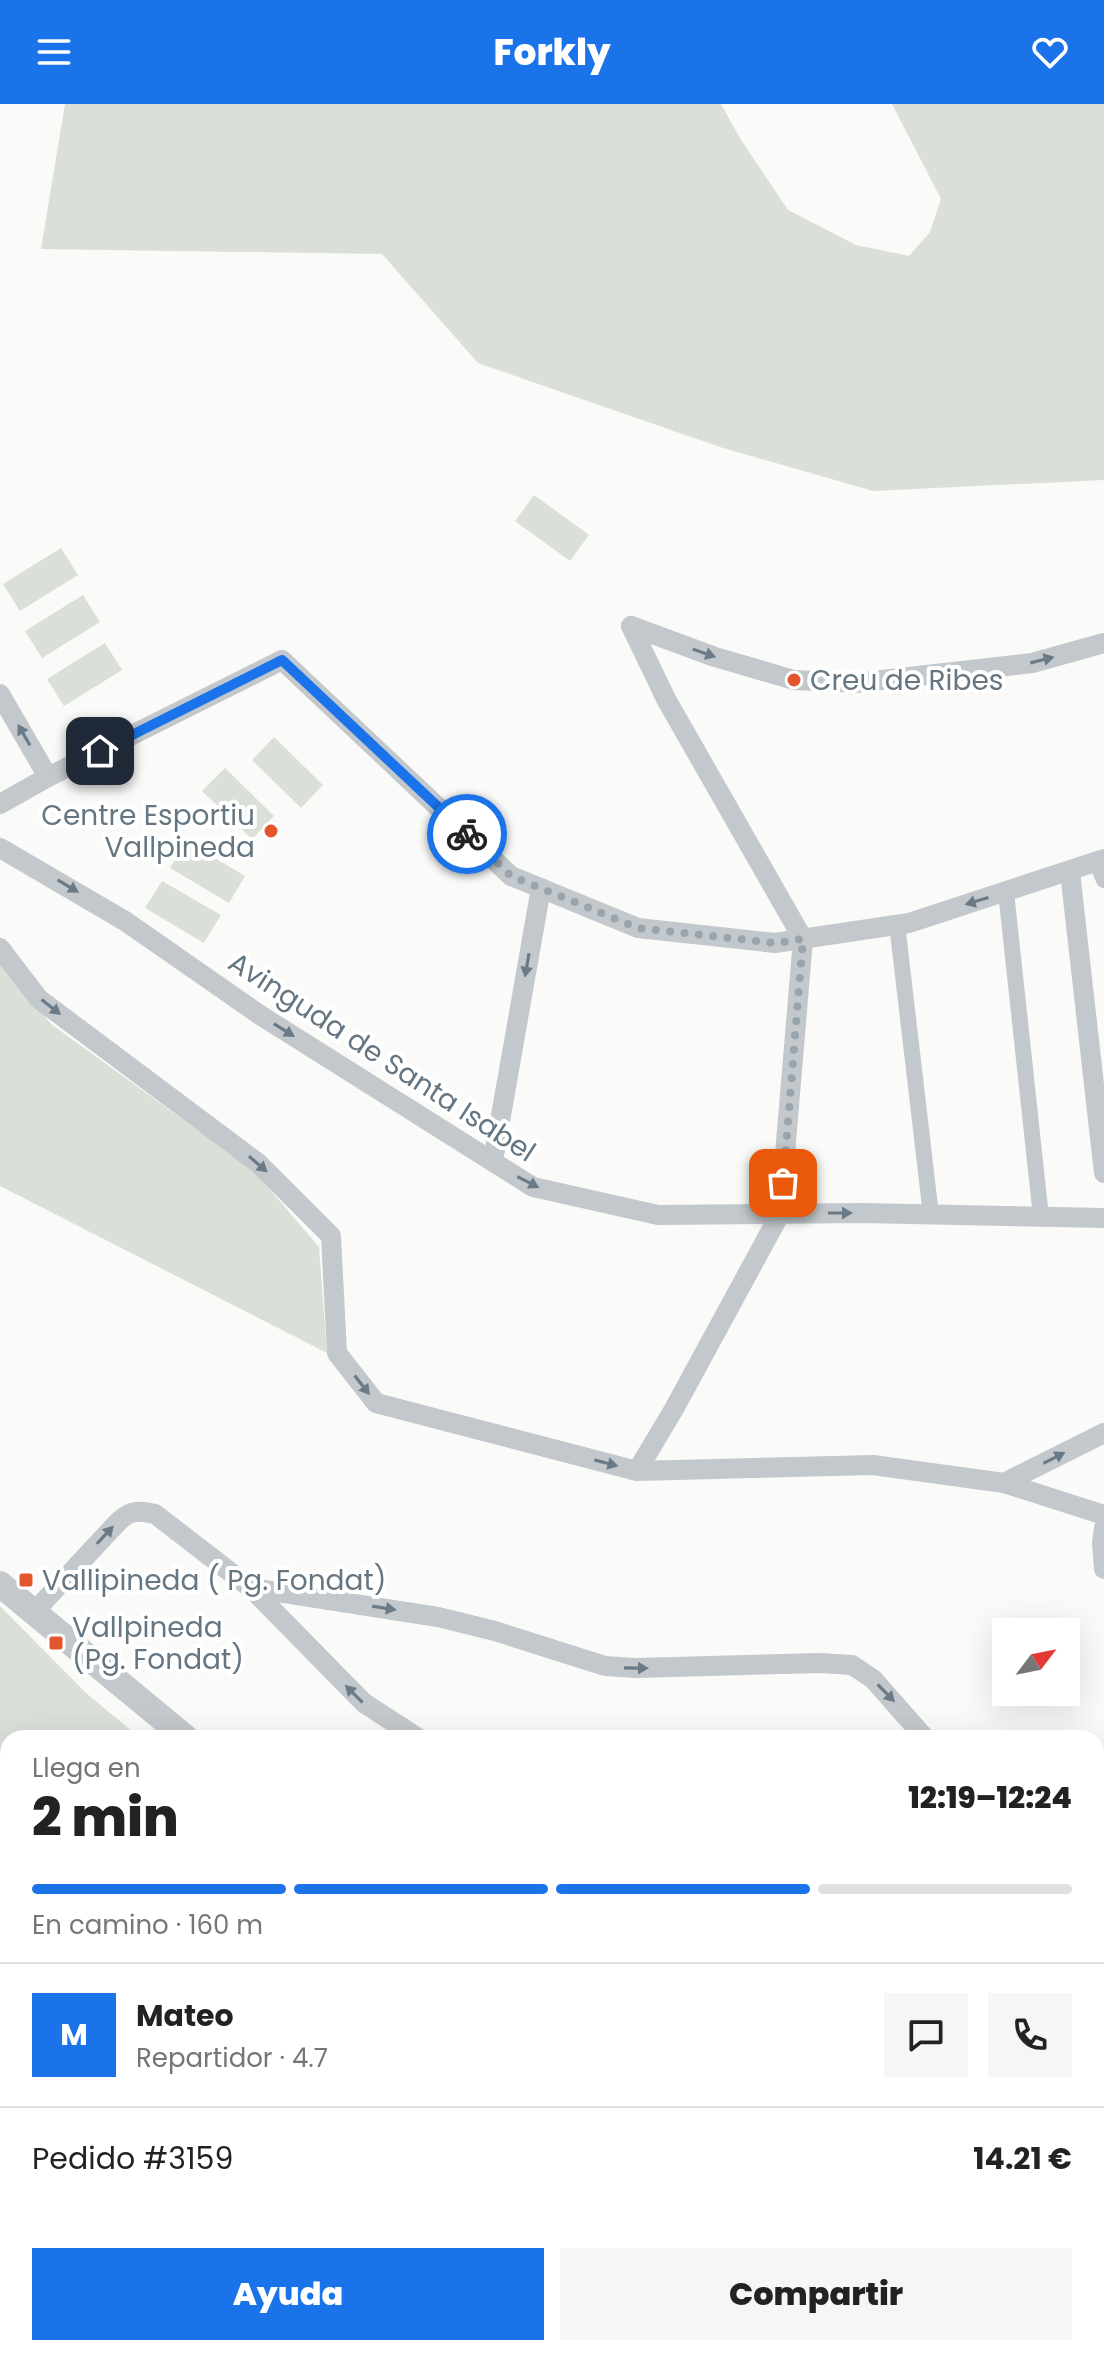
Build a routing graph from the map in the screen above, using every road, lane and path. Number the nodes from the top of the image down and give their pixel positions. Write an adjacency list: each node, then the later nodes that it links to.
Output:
1 (1104, 643): 11 (street, one-way to 1)
2 (0, 694): 3 (street, one-way to 2)
3 (48, 777): 4 (street); 8 (street)
4 (0, 804)
5 (0, 848): 13 (street, Avinguda de Santa Isabel, one-way to 13)
6 (1101, 867): 7 (street)
7 (1070, 872): 9 (street); 14 (street)
8 (541, 888): 11 (street); 13 (street, one-way to 13)
9 (1006, 892): 10 (street, one-way to 10); 17 (street)
10 (897, 924): 11 (street); 16 (street)
11 (803, 939): 15 (street)
12 (0, 948): 20 (street, one-way to 20)
13 (493, 1161): 15 (street, Avinguda de Santa Isabel, one-way to 15)
14 (1104, 1173)
15 (780, 1214): 16 (street, Avinguda de Santa Isabel, one-way to 16); 20 (street)
16 (931, 1215): 17 (street, Avinguda de Santa Isabel)
17 (1041, 1217): 18 (street, Avinguda de Santa Isabel)
18 (1104, 1218)
19 (1104, 1433): 21 (street, one-way to 19)
20 (637, 1471): 21 (street)
21 (1004, 1483): 22 (street)
22 (1104, 1515)
23 (1104, 1528): 24 (street)
24 (1104, 1569)
25 (0, 1584): 27 (street)
26 (251, 1588): 27 (street, one-way to 26); 29 (street, one-way to 26); 30 (street, one-way to 30)
27 (33, 1613): 28 (street)
28 (177, 1730)
29 (406, 1730)
30 (918, 1730)

